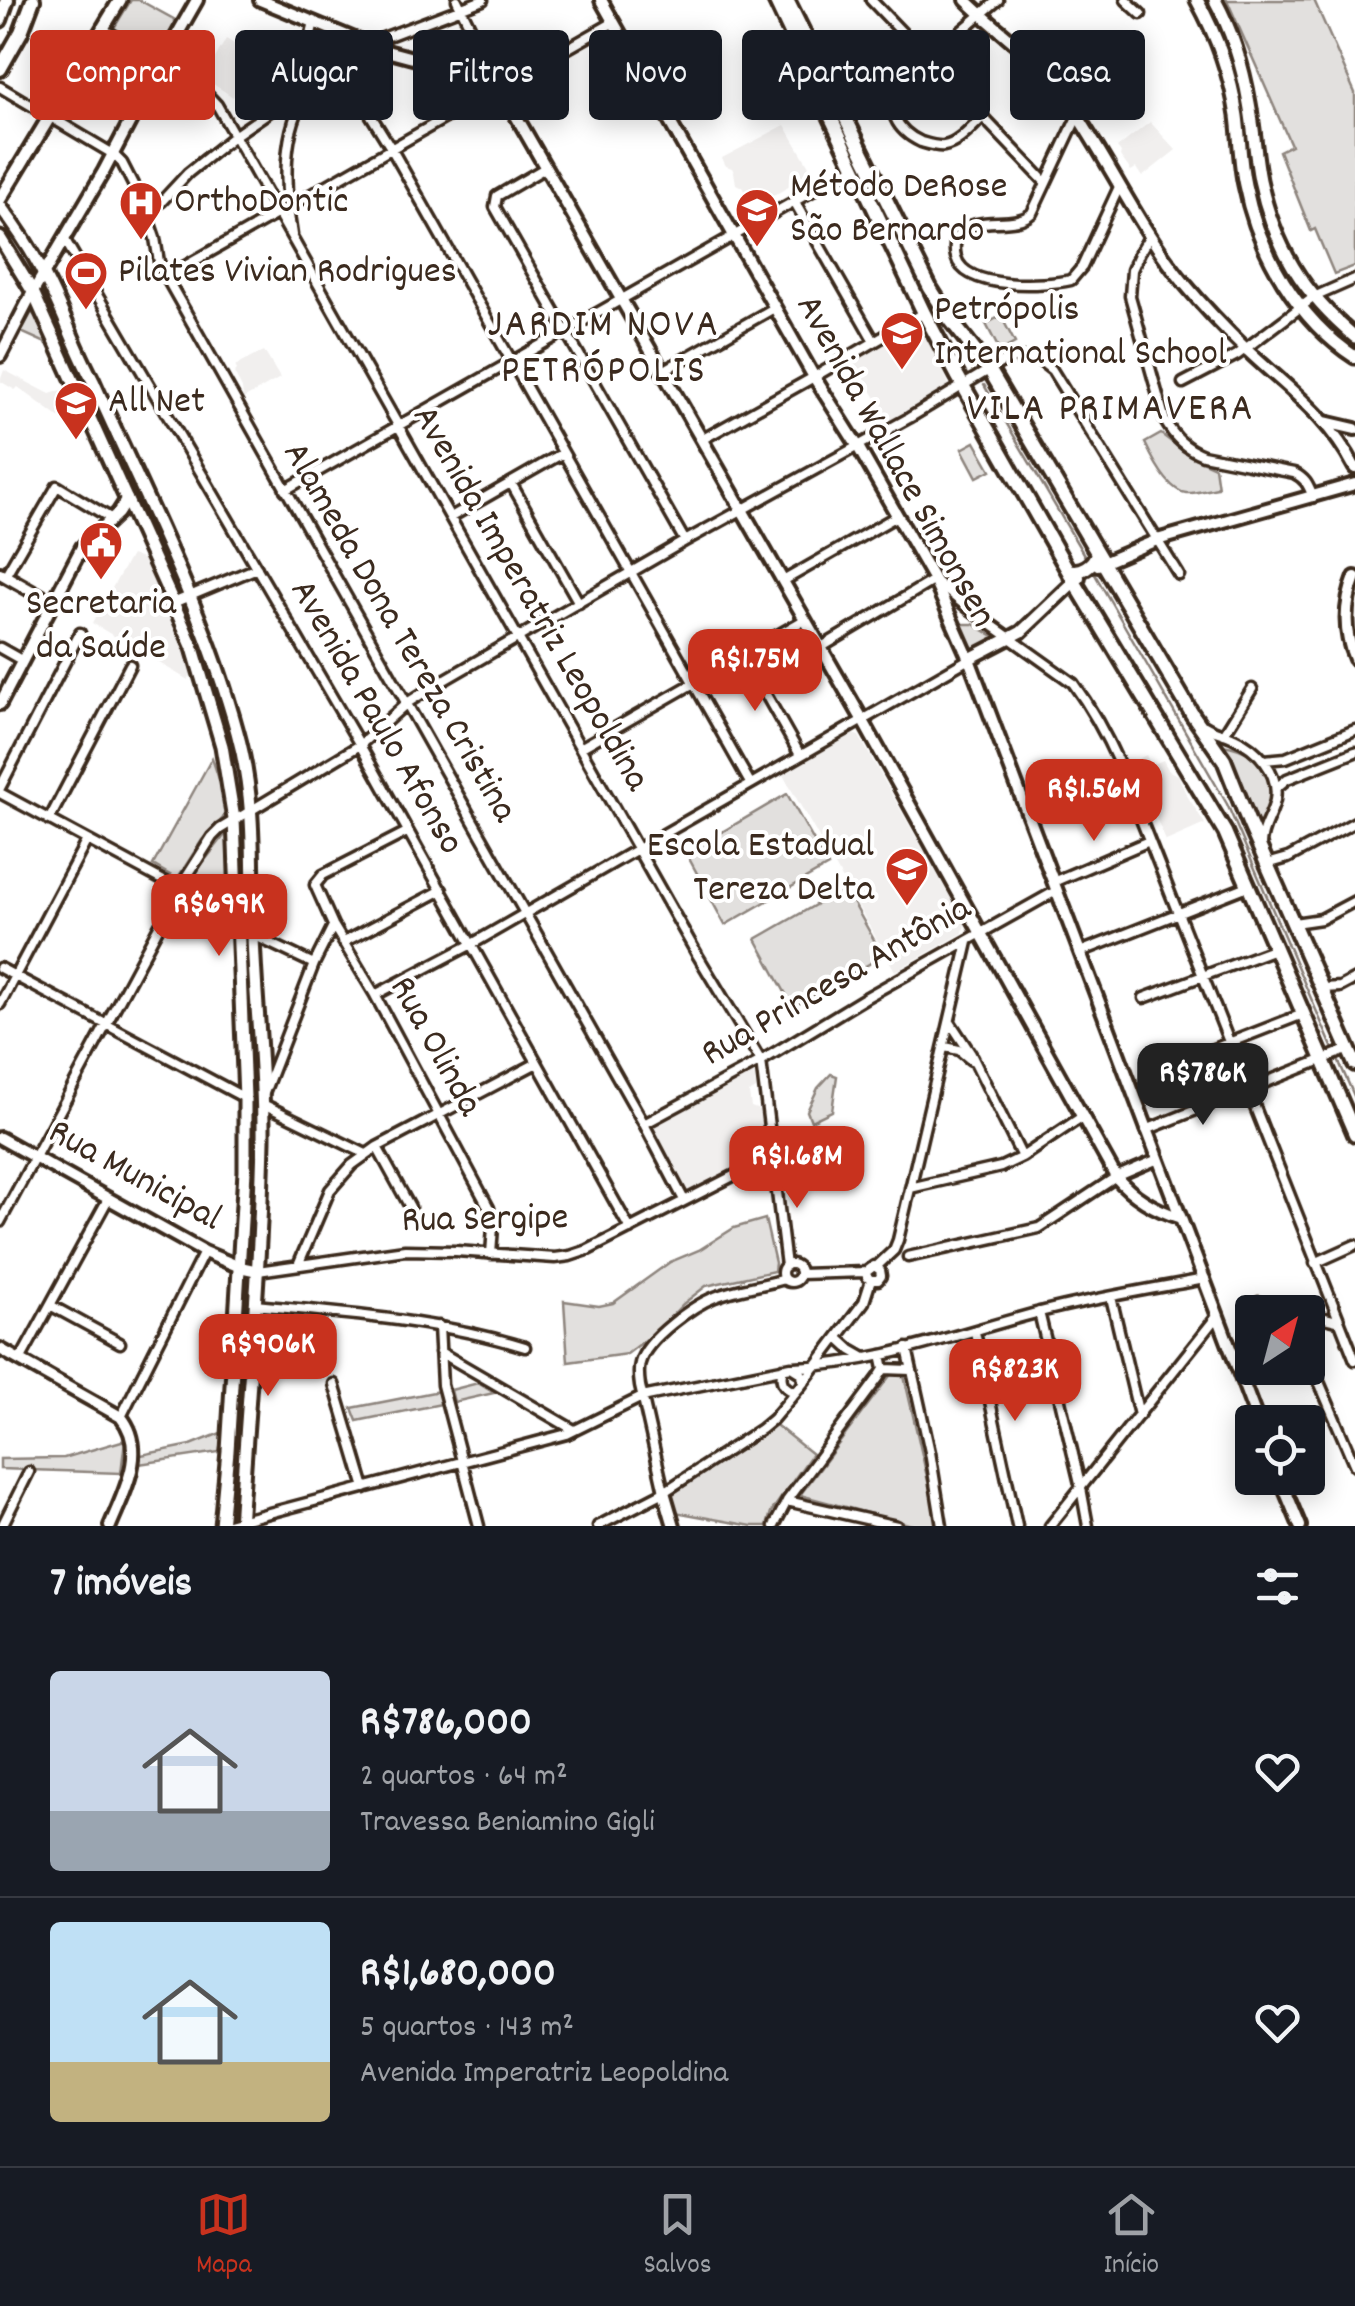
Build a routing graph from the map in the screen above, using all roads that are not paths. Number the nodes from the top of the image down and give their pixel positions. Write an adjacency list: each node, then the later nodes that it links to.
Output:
1 (6, 0): 19 (main road)
2 (32, 0): 37 (main road)
3 (120, 0): 23 (main road)
4 (197, 0): 25 (street)
5 (260, 0): 20 (street)
6 (484, 0): 16 (street)
7 (774, 0): 57 (main road)
8 (787, 0): 57 (main road)
9 (872, 0): 29 (street)
10 (966, 0): 18 (street)
11 (998, 0): 18 (street)
12 (1126, 0): 17 (street)
13 (1200, 0): 22 (main road); 78 (main road)
14 (1215, 0): 22 (main road)
15 (601, 1): 21 (street, Avenida Wallace Simonsen)
16 (459, 4): 28 (street); 31 (street)
17 (1140, 14)
18 (981, 15): 30 (street); 33 (street)
19 (0, 20)
20 (314, 22): 26 (street); 27 (street)
21 (614, 22): 34 (street); 67 (street, Avenida Wallace Simonsen)
22 (1227, 25): 76 (main road)
23 (103, 28): 24 (street, Avenida Imperatriz Leopoldina)
24 (106, 30)
25 (180, 30)
26 (312, 30)
27 (333, 30)
28 (472, 30)
29 (900, 30)
30 (964, 30)
31 (397, 33): 32 (street); 35 (street)
32 (393, 34)
33 (1010, 39)
34 (569, 48)
35 (394, 54): 36 (street)
36 (413, 59)
37 (0, 68)
38 (0, 87): 40 (street, Alameda Dona Tereza Cristina)
39 (215, 103): 54 (street, Avenida Imperatriz Leopoldina)
40 (30, 105)
41 (47, 120): 63 (main road)
42 (56, 120): 56 (street, Alameda Dona Tereza Cristina)
43 (131, 120): 56 (street)
44 (258, 120): 54 (street)
45 (295, 120): 64 (street)
46 (374, 120): 55 (street)
47 (442, 120): 55 (street)
48 (518, 120): 58 (street)
49 (895, 120): 50 (street)
50 (980, 120)
51 (984, 120): 59 (street)
52 (1076, 120): 59 (street)
53 (1081, 120): 60 (street)
54 (234, 136): 61 (street, Avenida Imperatriz Leopoldina); 65 (street)
55 (391, 148): 64 (street); 89 (street)
56 (113, 154): 65 (street, Alameda Dona Tereza Cristina); 70 (street)
57 (861, 164): 62 (street); 80 (main road); 90 (main road)
58 (545, 168): 77 (street); 82 (street)
59 (1046, 183): 60 (street)
60 (1118, 186): 69 (street)
61 (268, 196): 64 (street); 66 (street, Avenida Imperatriz Leopoldina)
62 (794, 201): 67 (street); 84 (street)
63 (0, 202): 72 (main road)
64 (289, 205): 66 (street); 71 (street)
65 (144, 206): 73 (street, Alameda Dona Tereza Cristina)
66 (276, 212): 71 (street, Avenida Imperatriz Leopoldina); 73 (street)
67 (734, 235): 77 (street); 79 (street, Avenida Wallace Simonsen)
68 (0, 238): 75 (main road)
69 (1150, 238): 85 (street); 105 (street)
70 (65, 240): 72 (street); 114 (street, Avenida Paulo Afonso)
71 (294, 243): 96 (street, Avenida Imperatriz Leopoldina)
72 (44, 274): 75 (street); 86 (main road)
73 (166, 276): 104 (street, Alameda Dona Tereza Cristina)
74 (1355, 279): 76 (street)
75 (33, 292): 81 (main road); 87 (street)
76 (1314, 297): 78 (street); 83 (main road)
77 (622, 299): 82 (street); 91 (street)
78 (1302, 306): 85 (street); 88 (main road)
79 (774, 308): 91 (street); 92 (street, Avenida Wallace Simonsen)
80 (924, 313): 84 (street); 94 (main road)
81 (49, 327): 86 (main road); 106 (main road)
82 (565, 331): 89 (street); 112 (street)
83 (1355, 336)
84 (874, 341): 92 (street)
85 (1246, 349): 93 (street); 95 (street)
86 (77, 352): 122 (main road)
87 (0, 356)
88 (1355, 357)
89 (510, 362): 96 (street); 100 (street)
90 (989, 369): 94 (street); 111 (street); 113 (main road)
91 (663, 371): 98 (street)
92 (814, 378): 98 (street); 99 (street, Avenida Wallace Simonsen)
93 (1183, 384)
94 (964, 386): 99 (street); 117 (main road)
95 (1325, 422): 97 (street); 101 (street)
96 (399, 426): 104 (street); 109 (street, Avenida Imperatriz Leopoldina)
97 (1355, 429)
98 (702, 439): 107 (street)
99 (857, 445): 107 (street); 108 (street, Avenida Wallace Simonsen)
100 (563, 452): 102 (street); 115 (street)
101 (1355, 468)
102 (512, 483): 109 (street); 123 (street)
103 (1355, 484): 105 (street)
104 (285, 490): 141 (street, Alameda Dona Tereza Cristina)
105 (1312, 497): 111 (street)
106 (127, 499): 110 (street); 125 (main road)
107 (743, 509): 112 (street); 121 (street)
108 (896, 516): 120 (street, Avenida Wallace Simonsen); 121 (street)
109 (451, 518): 129 (street, Avenida Imperatriz Leopoldina)
110 (112, 519): 116 (street); 124 (street)
111 (1157, 540): 113 (street); 118 (street)
112 (685, 541): 115 (street)
113 (1097, 561): 117 (main road); 139 (main road)
114 (257, 568): 122 (street); 146 (street, Avenida Paulo Afonso)
115 (631, 572): 123 (street); 138 (street)
116 (3, 574): 124 (street)
117 (1075, 574): 130 (street); 163 (main road)
118 (1179, 575)
119 (1355, 576): 127 (street)
120 (934, 580): 130 (street); 132 (street); 134 (street, Avenida Wallace Simonsen)
121 (783, 581): 126 (street)
122 (190, 596): 125 (street); 154 (main road)
123 (579, 602): 129 (street)
124 (53, 603): 136 (street)
125 (173, 603): 155 (main road)
126 (804, 620): 132 (street); 133 (street)
127 (1350, 632): 135 (street)
128 (80, 633): 153 (street)
129 (518, 636): 141 (street); 147 (street, Avenida Imperatriz Leopoldina)
130 (1012, 638): 134 (street); 160 (street)
131 (0, 648): 136 (street)
132 (820, 648): 143 (street)
133 (744, 654): 138 (street); 149 (street)
134 (969, 659): 143 (street); 164 (street, Avenida Wallace Simonsen)
135 (1355, 659)
136 (23, 661): 142 (street)
137 (130, 665): 156 (street)
138 (693, 682): 147 (street); 151 (street)
139 (1176, 684): 145 (street); 162 (main road)
140 (1252, 689): 145 (street)
141 (406, 703): 146 (street); 168 (street, Alameda Dona Tereza Cristina)
142 (0, 704)
143 (862, 719): 149 (street); 173 (street)
144 (1355, 730): 150 (street)
145 (1224, 734): 150 (street)
146 (360, 745): 154 (street); 158 (street, Avenida Paulo Afonso)
147 (582, 748): 161 (street, Avenida Imperatriz Leopoldina)
148 (1355, 752): 152 (street)
149 (800, 755): 151 (street)
150 (1264, 760): 152 (street)
151 (750, 783): 161 (street)
152 (1276, 788): 162 (street)
153 (0, 791): 156 (street)
154 (252, 809): 155 (street); 174 (main road)
155 (234, 819): 165 (street); 170 (main road)
156 (49, 820): 159 (street)
157 (1355, 822): 162 (street)
158 (407, 832): 166 (street, Avenida Paulo Afonso); 172 (street, Rua Olinda)
159 (87, 840): 165 (street); 185 (street)
160 (1149, 841): 164 (street, Rua Princesa Antônia); 169 (street)
161 (639, 848): 168 (street); 198 (street, Avenida Imperatriz Leopoldina)
162 (1265, 859): 171 (main road)
163 (1248, 885): 169 (street); 178 (main road)
164 (1055, 887): 173 (street, Rua Princesa Antônia); 179 (street, Avenida Wallace Simonsen)
165 (179, 889): 170 (street); 193 (street)
166 (442, 890): 175 (street); 177 (street, Avenida Paulo Afonso)
167 (1355, 901): 171 (street)
168 (525, 913): 177 (street); 208 (street, Alameda Dona Tereza Cristina)
169 (1178, 914): 179 (street); 184 (street)
170 (238, 921): 174 (street); 204 (main road)
171 (1294, 923): 187 (main road)
172 (333, 925): 175 (street, Rua Olinda); 181 (street)
173 (980, 932): 176 (street, Rua Princesa Antônia); 207 (street)
174 (254, 935): 181 (street); 205 (main road)
175 (344, 942): 188 (street, Rua Olinda)
176 (968, 942): 180 (street, Rua Princesa Antônia); 182 (street)
177 (472, 944): 188 (street); 199 (street, Avenida Paulo Afonso)
178 (1275, 949): 184 (street); 191 (main road)
179 (1080, 952): 209 (street, Avenida Wallace Simonsen)
180 (945, 954): 182 (street); 198 (street, Rua Princesa Antônia)
181 (314, 964): 205 (street)
182 (962, 965): 192 (street)
183 (0, 968): 185 (street)
184 (1204, 975): 189 (street); 194 (street)
185 (15, 976): 190 (street); 193 (street)
186 (1355, 980): 187 (street)
187 (1323, 988): 196 (main road)
188 (375, 995): 206 (street, Rua Olinda)
189 (1144, 998)
190 (0, 1004)
191 (1303, 1014): 194 (street); 197 (main road)
192 (950, 1022): 195 (street); 201 (street)
193 (107, 1025): 204 (street); 215 (street)
194 (1229, 1043): 202 (street); 203 (street)
195 (945, 1047): 201 (street); 219 (street)
196 (1345, 1051): 197 (street); 200 (main road)
197 (1327, 1058): 203 (street); 210 (main road)
198 (761, 1061): 208 (street, Rua Princesa Antônia); 217 (street, Avenida Imperatriz Leopoldina)
199 (536, 1063): 206 (street); 225 (street, Avenida Paulo Afonso)
200 (1355, 1064)
201 (976, 1066): 214 (street)
202 (1167, 1067)
203 (1247, 1090): 209 (street); 230 (street)
204 (245, 1098): 233 (main road)
205 (263, 1101): 213 (street); 234 (main road)
206 (441, 1114): 212 (street); 228 (street, Rua Olinda)
207 (1082, 1116): 214 (street); 218 (street)
208 (644, 1124): 221 (street, Alameda Dona Tereza Cristina)
209 (1146, 1130): 216 (street, Avenida Wallace Simonsen)
210 (1355, 1134)
211 (0, 1138): 215 (street, Rua Municipal)
212 (377, 1147): 213 (street); 222 (street)
213 (366, 1154): 231 (street)
214 (1022, 1157): 219 (street)
215 (36, 1158): 220 (street, Rua Municipal); 224 (street)
216 (1158, 1159): 218 (street); 223 (street, Avenida Wallace Simonsen)
217 (772, 1160): 221 (street, Rua Sergipe); 232 (street, Avenida Imperatriz Leopoldina)
218 (1116, 1177): 223 (street); 229 (street)
219 (910, 1188): 236 (street)
220 (108, 1198): 227 (street, Rua Municipal); 241 (street)
221 (684, 1200): 225 (street, Rua Sergipe)
222 (410, 1207)
223 (1181, 1218): 237 (street, Avenida Wallace Simonsen)
224 (0, 1222)
225 (630, 1229): 228 (street, Rua Sergipe)
226 (1355, 1245): 230 (street)
227 (204, 1252): 233 (street, Rua Municipal); 269 (street)
228 (491, 1254): 231 (street, Rua Sergipe)
229 (908, 1257)
230 (1315, 1263): 245 (street)
231 (298, 1265): 234 (street, Rua Sergipe)
232 (786, 1266): 235 (street); 238 (street)
233 (240, 1267): 234 (street, Rua Sergipe); 283 (main road)
234 (258, 1270): 240 (main road)
235 (800, 1274): 236 (street); 238 (street)
236 (869, 1276): 248 (street)
237 (1205, 1278): 239 (street); 243 (street, Avenida Wallace Simonsen)
238 (784, 1279): 266 (street)
239 (1111, 1297): 242 (street); 268 (street)
240 (256, 1305): 246 (street); 279 (main road)
241 (50, 1306): 249 (street); 256 (street)
242 (1040, 1312): 247 (street); 275 (street)
243 (1218, 1315): 267 (street, Avenida Wallace Simonsen); 268 (street)
244 (1325, 1318): 245 (street)
245 (1338, 1321): 257 (street)
246 (439, 1326): 250 (street); 253 (street)
247 (975, 1332): 251 (street); 289 (street)
248 (838, 1338): 255 (street); 258 (street)
249 (120, 1343)
250 (525, 1346)
251 (908, 1348): 254 (street); 261 (street)
252 (0, 1349): 256 (street)
253 (440, 1352): 270 (street); 271 (street)
254 (880, 1354): 255 (street); 260 (street)
255 (864, 1358): 258 (street)
256 (20, 1360): 269 (street)
257 (1355, 1360)
258 (816, 1366): 259 (street); 262 (street)
259 (787, 1368): 262 (street); 265 (street); 266 (street)
260 (884, 1369): 261 (street); 278 (street)
261 (911, 1370): 288 (street)
262 (804, 1382): 265 (street)
263 (334, 1384): 274 (street)
264 (1320, 1385): 272 (street)
265 (795, 1392): 276 (street)
266 (642, 1396): 270 (street); 276 (street)
267 (1252, 1405)
268 (1139, 1415): 275 (street)
269 (121, 1417): 282 (street)
270 (574, 1430): 271 (street)
271 (463, 1461): 274 (street); 284 (street)
272 (1355, 1466)
273 (29, 1472): 281 (street)
274 (365, 1488): 279 (street)
275 (1081, 1488): 290 (street); 291 (street)
276 (664, 1492): 280 (street); 285 (street)
277 (1287, 1495): 292 (street)
278 (787, 1501): 286 (street); 287 (street)
279 (240, 1524): 283 (street)
280 (600, 1525)
281 (2, 1526)
282 (110, 1526)
283 (221, 1526)
284 (479, 1526)
285 (674, 1526)
286 (774, 1526)
287 (898, 1526)
288 (942, 1526)
289 (1017, 1526)
290 (1050, 1526)
291 (1088, 1526)
292 (1300, 1526)

